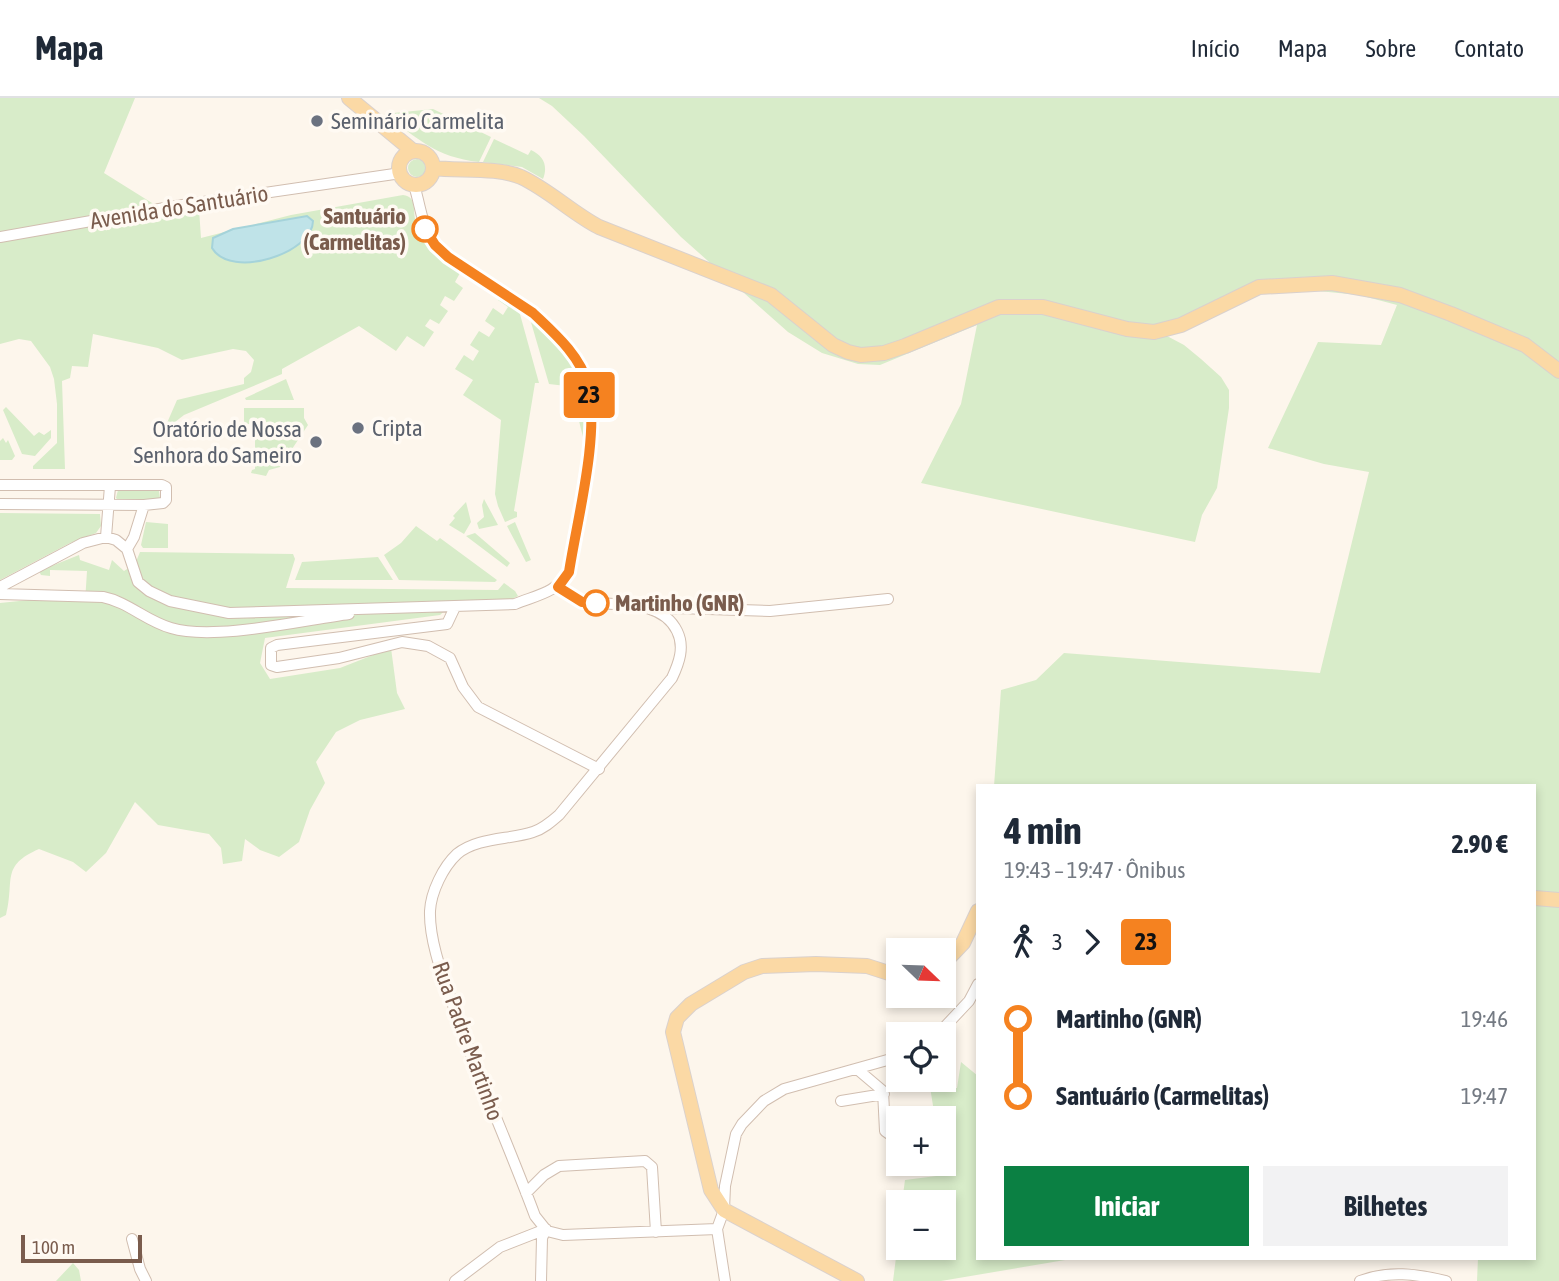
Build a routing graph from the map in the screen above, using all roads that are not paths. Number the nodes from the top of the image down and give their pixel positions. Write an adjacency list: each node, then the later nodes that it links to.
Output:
1 (349, 98): 2 (main road)
2 (413, 151): 3 (main road); 4 (main road)
3 (433, 168): 5 (main road); 7 (main road)
4 (401, 173): 5 (main road); 6 (street, Avenida do Santuário)
5 (414, 184): 18 (street)
6 (0, 237)
7 (1559, 371)
8 (0, 485): 9 (street)
9 (22, 485): 10 (street); 12 (street)
10 (110, 486): 13 (street); 14 (street)
11 (0, 504): 12 (street)
12 (22, 504): 13 (street)
13 (109, 505): 14 (street); 15 (street)
14 (144, 505): 16 (street)
15 (106, 537): 16 (street); 17 (street)
16 (127, 549): 21 (street)
17 (0, 587)
18 (558, 587): 22 (street); 23 (street)
19 (0, 594): 21 (street)
20 (888, 599): 23 (street)
21 (386, 607): 22 (street)
22 (455, 607): 24 (street)
23 (663, 615): 24 (street, Rua Padre Martinho)
24 (599, 769): 37 (street, Rua Padre Martinho)
25 (1536, 898): 26 (main road)
26 (1559, 900)
27 (976, 915): 28 (main road)
28 (956, 950)
29 (886, 972): 38 (main road)
30 (976, 987): 31 (street)
31 (949, 1022)
32 (886, 1061): 33 (street)
33 (857, 1069): 34 (street); 38 (street)
34 (884, 1094): 35 (street); 36 (street)
35 (841, 1101)
36 (886, 1131)
37 (526, 1193): 39 (street, Rua Padre Martinho); 41 (street)
38 (724, 1210): 40 (street); 43 (main road)
39 (545, 1229): 41 (street); 45 (street); 46 (street)
40 (717, 1229): 41 (street); 47 (street)
41 (656, 1232)
42 (132, 1239): 44 (street)
43 (855, 1280)
44 (146, 1281)
45 (454, 1281)
46 (541, 1281)
47 (725, 1281)
48 (1360, 1281): 49 (street)
49 (1446, 1281)

